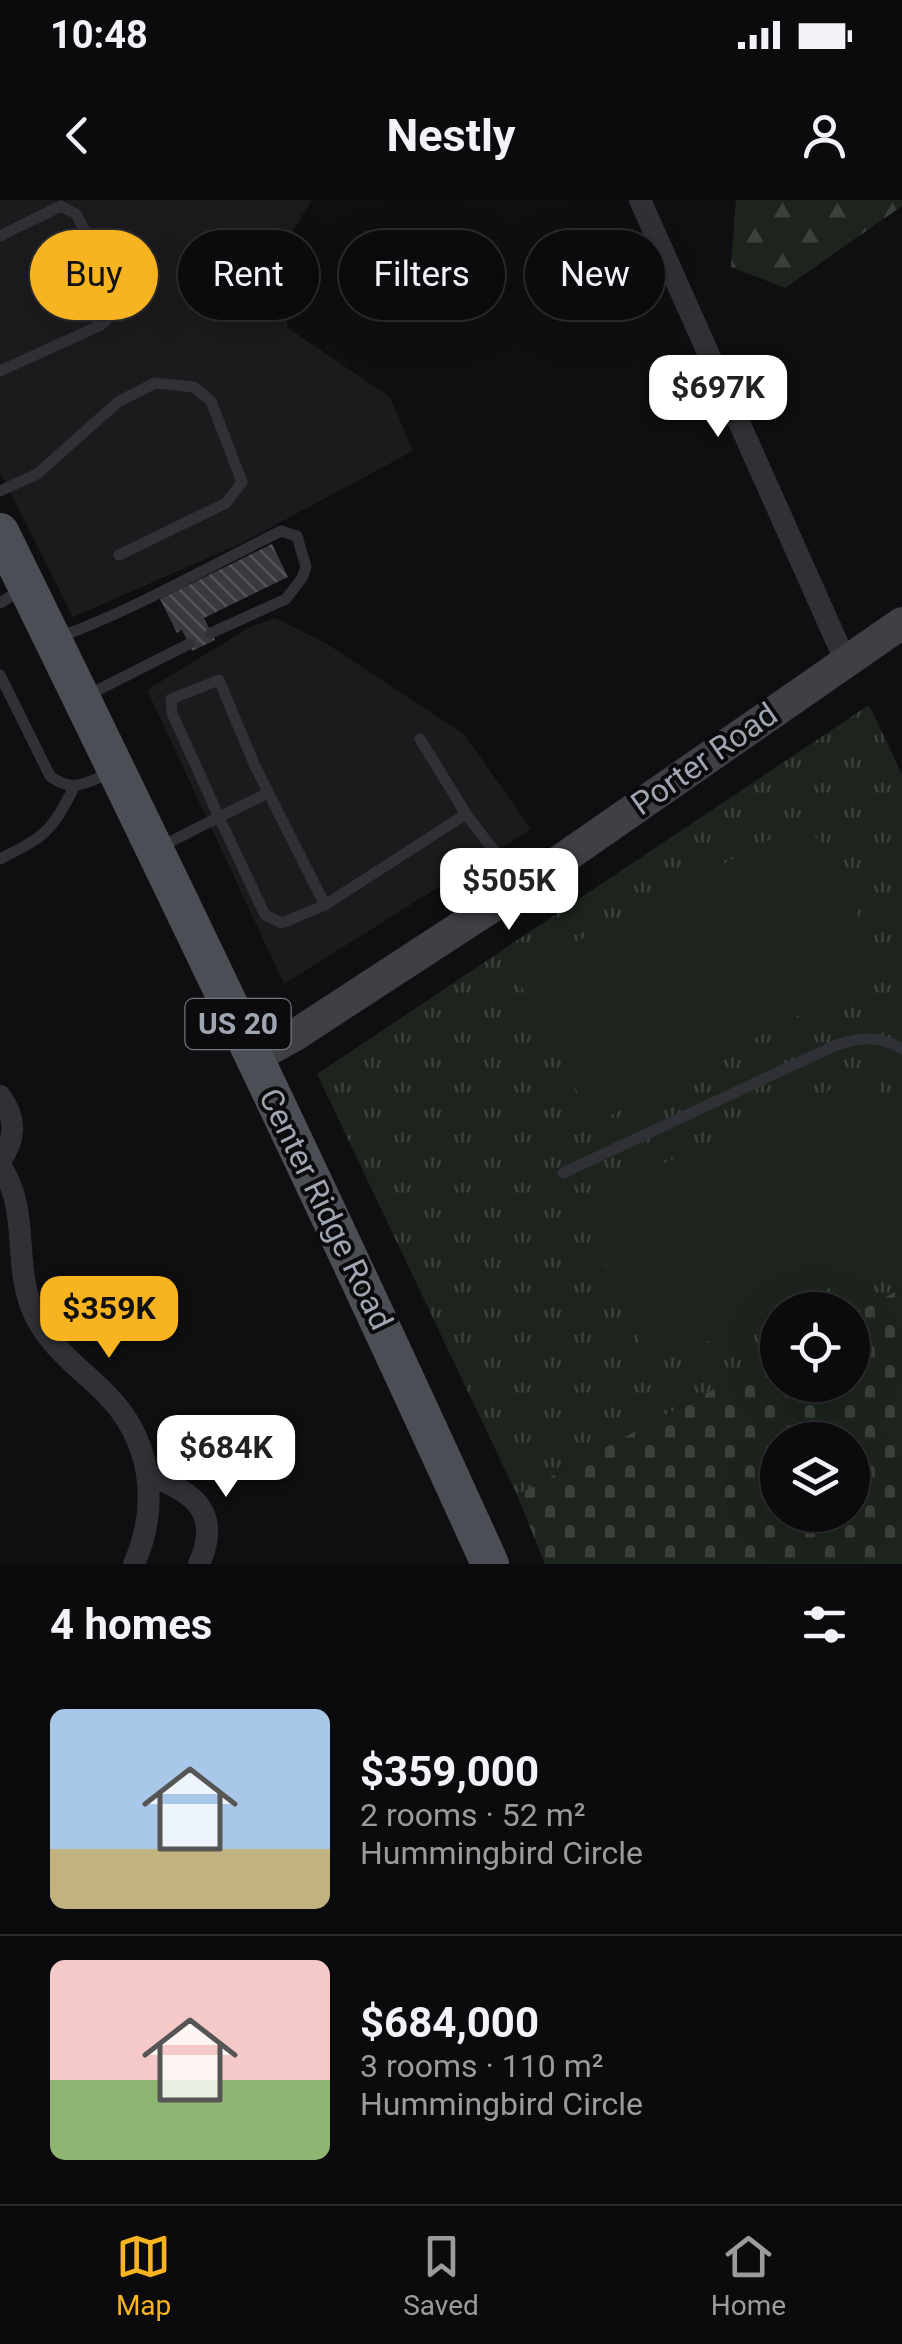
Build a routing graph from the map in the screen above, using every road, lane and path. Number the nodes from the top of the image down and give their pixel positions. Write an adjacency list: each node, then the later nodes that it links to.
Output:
1 (640, 200): 12 (street)
2 (0, 236): 3 (lane)
3 (0, 372)
4 (0, 490): 6 (lane)
5 (0, 532): 7 (main road, Center Ridge Road / US 20)
6 (118, 555)
7 (14, 595): 10 (main road, Center Ridge Road / US 20)
8 (902, 623): 12 (main road, Porter Road)
9 (211, 633): 10 (lane)
10 (53, 639): 14 (main road, Center Ridge Road / US 20)
11 (188, 644): 14 (lane)
12 (845, 660): 23 (main road, Porter Road)
13 (0, 675): 17 (lane)
14 (82, 698): 16 (main road, Center Ridge Road / US 20)
15 (420, 739): 19 (lane)
16 (117, 770): 17 (lane); 21 (main road, Center Ridge Road / US 20)
17 (74, 787): 22 (lane)
18 (268, 793): 20 (lane); 20 (lane); 24 (lane)
19 (466, 814): 23 (lane); 24 (lane)
20 (220, 817): 21 (lane); 24 (lane)
21 (156, 849): 26 (main road, Center Ridge Road / US 20)
22 (0, 860)
23 (522, 887): 26 (main road, Porter Road)
24 (325, 905)
25 (902, 1049): 29 (lane)
26 (254, 1058): 33 (main road, Center Ridge Road / US 20)
27 (0, 1096): 28 (street)
28 (0, 1163): 30 (street)
29 (563, 1173)
30 (148, 1474): 31 (street); 32 (street)
31 (134, 1564)
32 (199, 1564)
33 (490, 1564)

